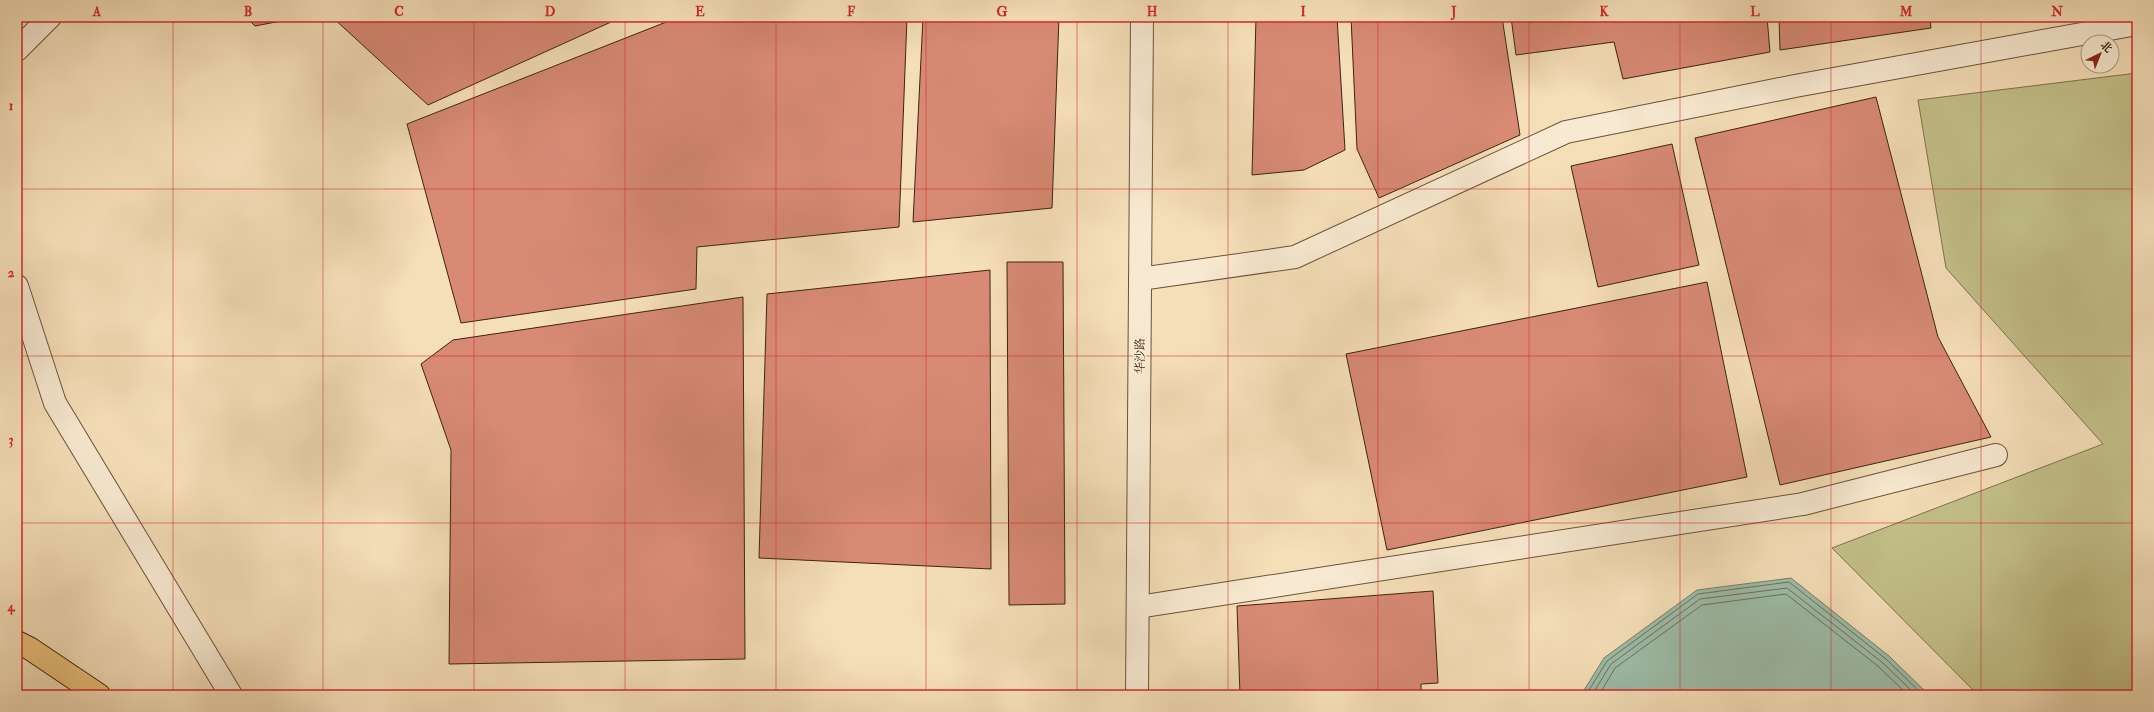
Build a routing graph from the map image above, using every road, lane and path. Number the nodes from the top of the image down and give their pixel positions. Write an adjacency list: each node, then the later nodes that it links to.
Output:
1 (50, 17): 4 (street)
2 (1142, 17): 5 (street, 华沙路)
3 (2137, 24): 5 (street)
4 (17, 50)
5 (1140, 279): 8 (street, 华沙路)
6 (17, 286): 11 (street)
7 (1996, 455): 8 (street)
8 (1138, 606): 12 (street, 华沙路)
9 (17, 642): 10 (main road)
10 (98, 695)
11 (231, 695)
12 (1137, 695)

